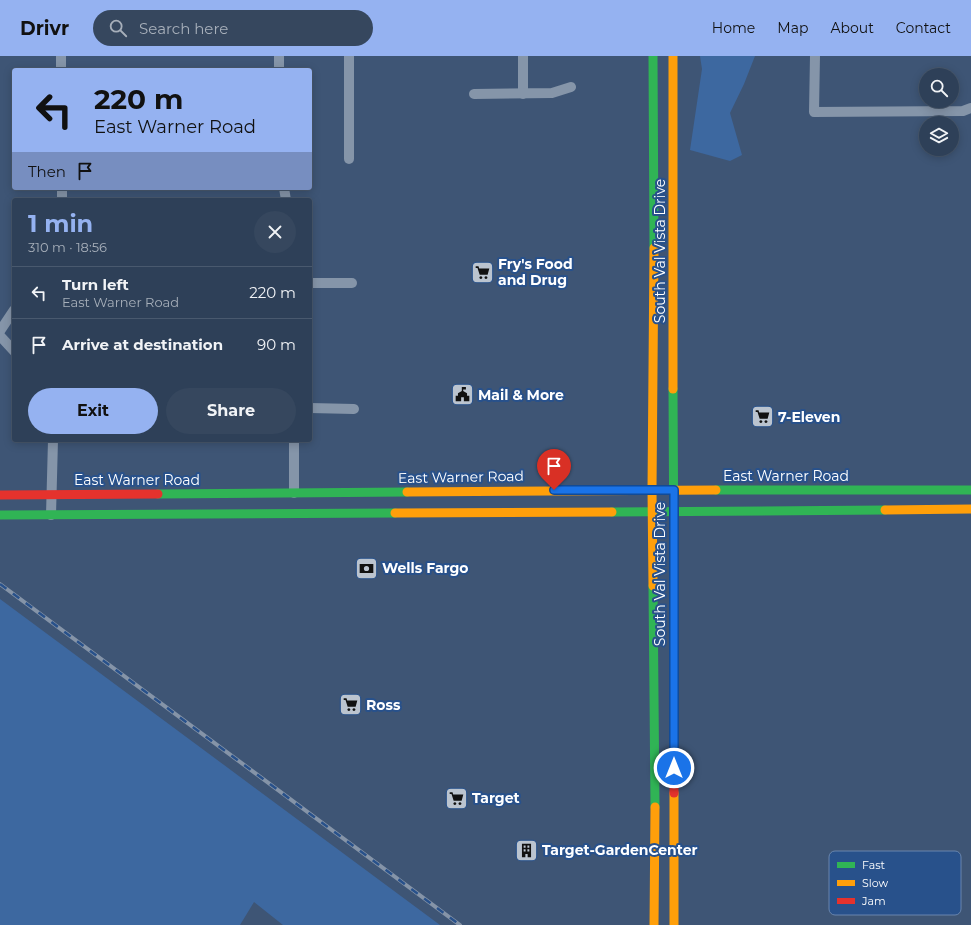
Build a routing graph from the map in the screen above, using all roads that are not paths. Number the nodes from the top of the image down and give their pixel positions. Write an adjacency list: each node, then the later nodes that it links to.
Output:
1 (61, 56): 8 (street)
2 (279, 56): 9 (street)
3 (349, 56): 14 (street)
4 (523, 56): 12 (street)
5 (653, 56): 15 (main road, South Val Vista Drive)
6 (673, 56): 15 (main road, South Val Vista Drive)
7 (815, 56): 13 (street)
8 (61, 68)
9 (279, 68)
10 (571, 87): 12 (street)
11 (474, 94): 12 (street)
12 (523, 94)
13 (971, 108)
14 (349, 159)
15 (663, 265): 26 (main road, South Val Vista Drive); 27 (main road, South Val Vista Drive)
16 (312, 283): 17 (street)
17 (352, 284)
18 (12, 313): 19 (street)
19 (0, 331)
20 (0, 336): 21 (street)
21 (12, 348)
22 (312, 408): 23 (street)
23 (354, 409)
24 (53, 442): 31 (street)
25 (294, 442): 29 (street)
26 (652, 490): 27 (main road, East Warner Road); 33 (main road, East Warner Road); 36 (main road, South Val Vista Drive)
27 (674, 490): 32 (main road, East Warner Road); 37 (main road, South Val Vista Drive)
28 (971, 490): 32 (main road, East Warner Road)
29 (294, 494): 33 (main road, East Warner Road); 34 (main road, East Warner Road); 38 (main road)
30 (0, 495): 31 (main road, East Warner Road)
31 (51, 495): 34 (main road, East Warner Road); 40 (street)
32 (856, 500): 35 (main road, East Warner Road); 37 (main road, East Warner Road)
33 (422, 502): 36 (main road, East Warner Road); 38 (main road, East Warner Road)
34 (140, 504): 38 (main road, East Warner Road); 40 (main road, East Warner Road)
35 (971, 509)
36 (652, 512): 37 (main road, East Warner Road); 41 (main road, South Val Vista Drive)
37 (674, 512): 41 (main road, South Val Vista Drive)
38 (220, 513)
39 (0, 515): 40 (main road, East Warner Road)
40 (51, 515)
41 (664, 796): 42 (main road, South Val Vista Drive); 43 (main road, South Val Vista Drive)
42 (654, 925)
43 (674, 925)

